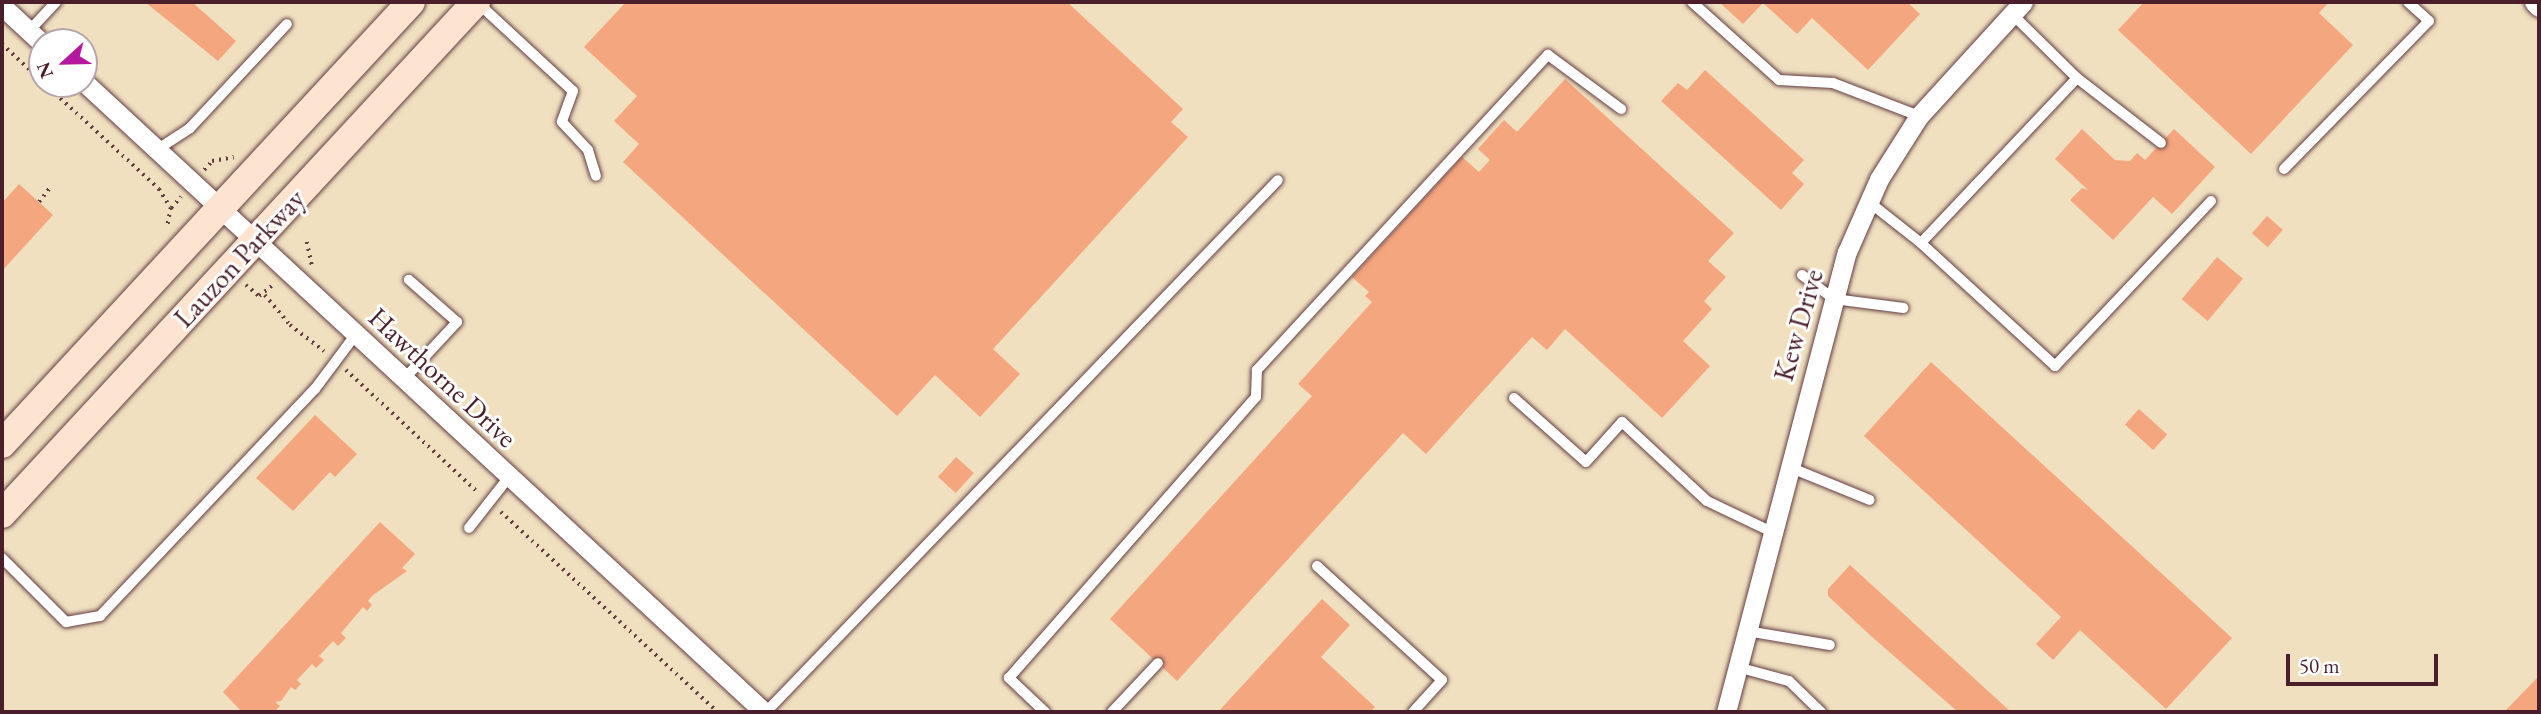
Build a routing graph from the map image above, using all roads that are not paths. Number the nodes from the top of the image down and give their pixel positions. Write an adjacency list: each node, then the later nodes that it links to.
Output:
1 (56, 2): 11 (lane)
2 (411, 2): 24 (main road, Lauzon Parkway)
3 (476, 2): 20 (lane); 25 (main road, Lauzon Parkway)
4 (1692, 2): 16 (lane)
5 (2408, 2): 19 (lane)
6 (2534, 2): 8 (street)
7 (2, 6): 12 (street)
8 (2539, 7)
9 (2018, 8): 13 (lane); 16 (street, Kew Drive)
10 (287, 23): 18 (lane)
11 (40, 28)
12 (28, 30)
13 (2077, 78): 17 (lane); 26 (lane)
14 (98, 95): 18 (street, Hawthorne Drive)
15 (1621, 109): 48 (lane)
16 (1919, 116): 23 (street, Kew Drive)
17 (2161, 143)
18 (158, 149): 24 (street, Hawthorne Drive)
19 (2284, 169)
20 (596, 176)
21 (1278, 180): 47 (lane)
22 (2211, 201): 26 (lane)
23 (1869, 202): 26 (lane); 29 (street, Kew Drive)
24 (221, 207): 25 (street, Hawthorne Drive); 34 (main road, Lauzon Parkway)
25 (255, 241): 31 (street, Hawthorne Drive); 38 (main road, Lauzon Parkway)
26 (1921, 243)
27 (1801, 275): 29 (lane)
28 (409, 280): 32 (lane)
29 (1834, 299): 30 (lane); 35 (street, Kew Drive)
30 (1903, 308)
31 (356, 334): 32 (street, Hawthorne Drive); 41 (lane)
32 (404, 379): 36 (street, Hawthorne Drive)
33 (1514, 398): 40 (lane)
34 (2, 444)
35 (1788, 467): 37 (lane); 40 (street, Kew Drive)
36 (509, 477): 39 (lane); 47 (street, Hawthorne Drive)
37 (1870, 500)
38 (2, 514)
39 (469, 528)
40 (1772, 532): 43 (street, Kew Drive)
41 (2, 558)
42 (1317, 566): 50 (lane)
43 (1747, 631): 44 (lane); 46 (street, Kew Drive)
44 (1830, 645)
45 (1158, 663): 49 (lane)
46 (1737, 667): 51 (street, Kew Drive); 52 (lane)
47 (765, 712)
48 (1045, 712)
49 (1111, 712)
50 (1413, 712)
51 (1726, 712)
52 (1821, 712)

